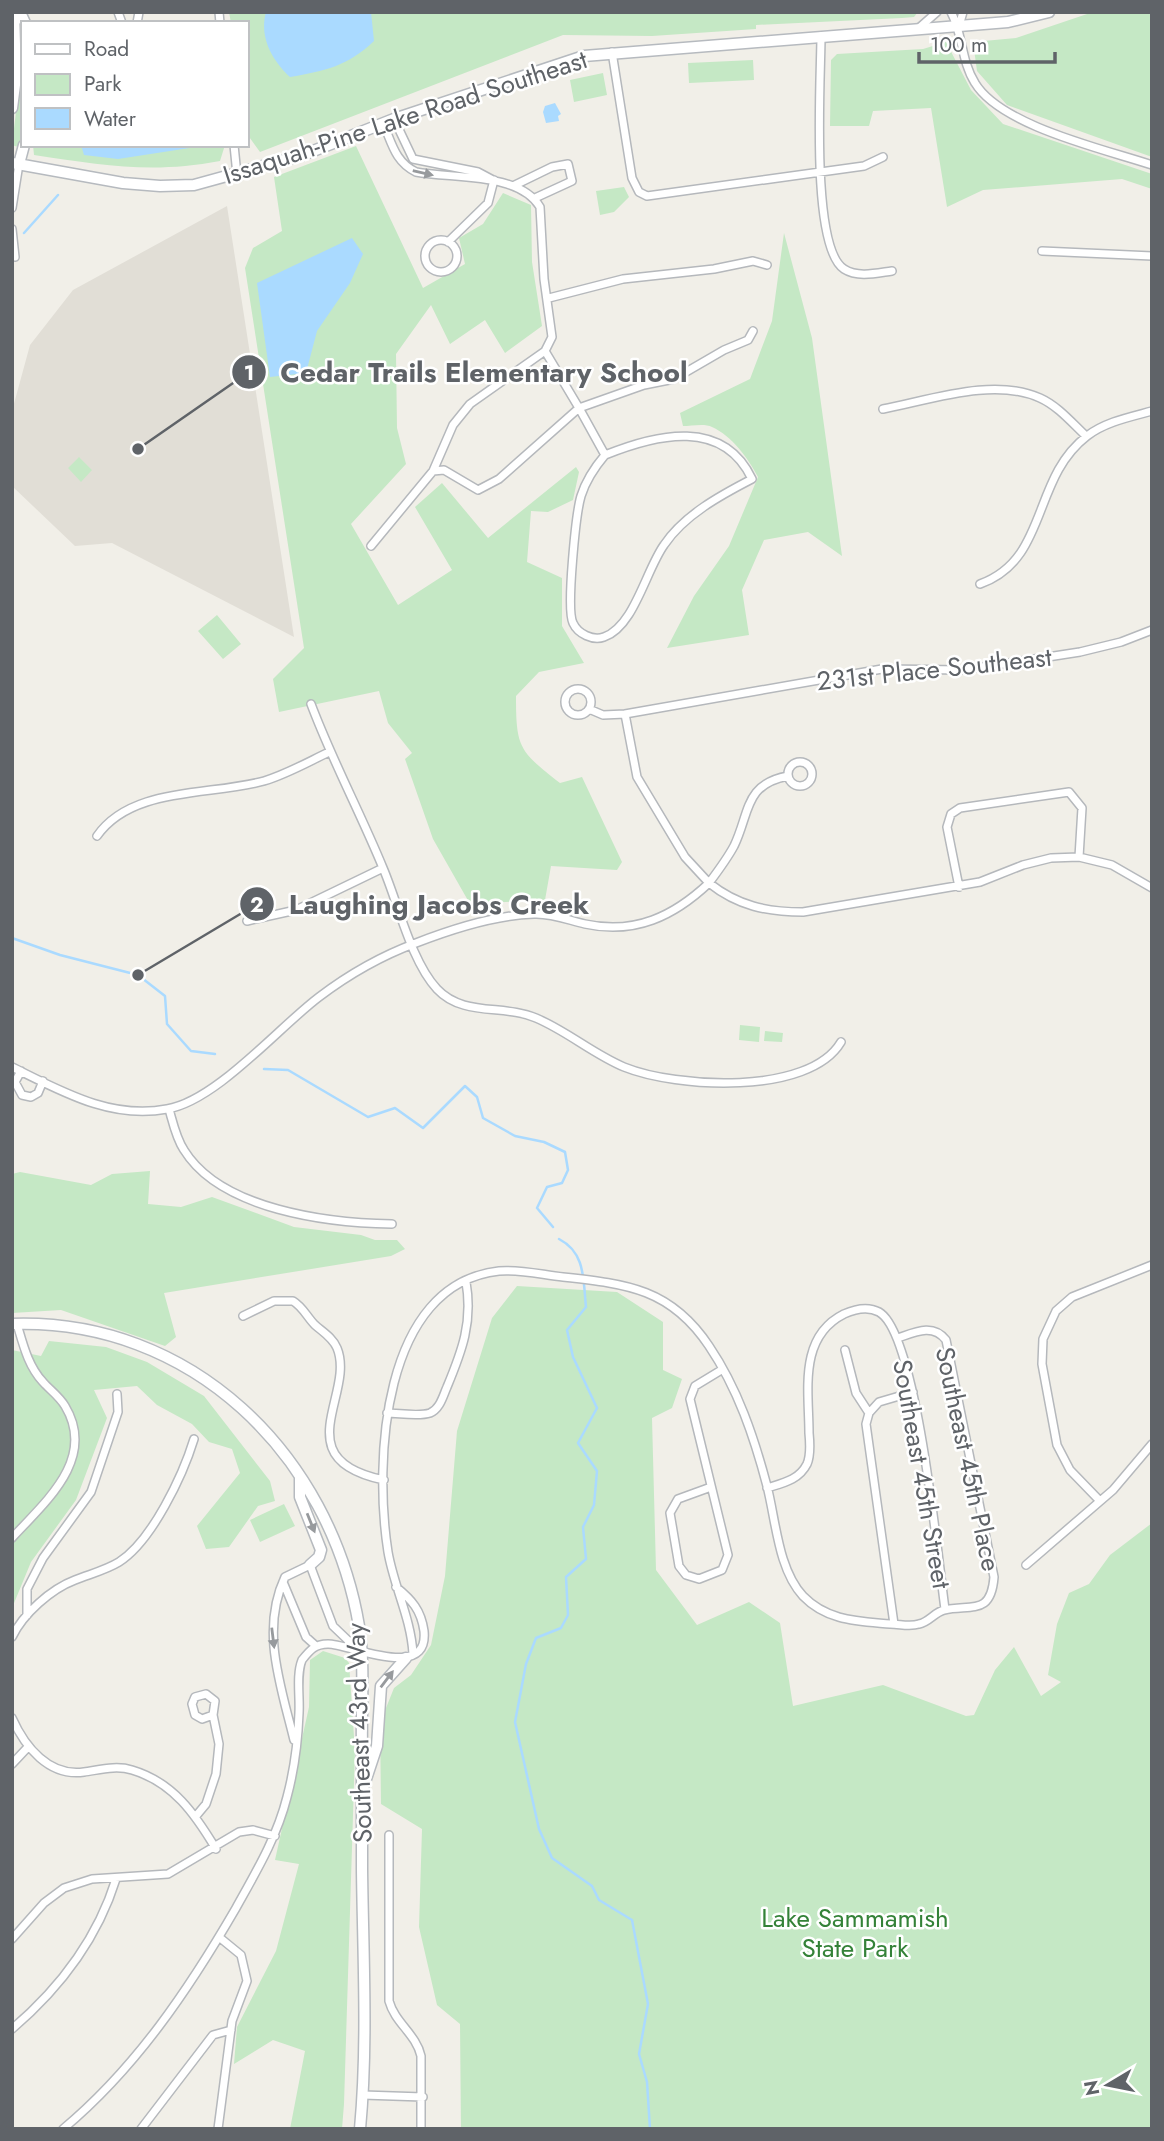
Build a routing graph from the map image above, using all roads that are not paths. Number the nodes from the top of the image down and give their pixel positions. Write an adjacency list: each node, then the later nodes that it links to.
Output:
1 (14, 12): 10 (main road)
2 (937, 12): 7 (street)
3 (951, 12): 6 (street)
4 (963, 12): 6 (street)
5 (1049, 12): 6 (main road, Issaquah-Pine Lake Road Southeast)
6 (959, 26): 7 (main road, Issaquah-Pine Lake Road Southeast); 16 (street)
7 (920, 27): 8 (main road, Issaquah-Pine Lake Road Southeast)
8 (821, 35): 9 (main road, Issaquah-Pine Lake Road Southeast); 17 (street)
9 (612, 52): 11 (main road, Issaquah-Pine Lake Road Southeast); 17 (street)
10 (12, 108)
11 (389, 121): 18 (main road, Issaquah-Pine Lake Road Southeast); 19 (street); 19 (street, one-way to 19)
12 (23, 147): 15 (main road)
13 (234, 147): 18 (street)
14 (883, 157): 17 (street)
15 (16, 163): 18 (main road, Issaquah-Pine Lake Road Southeast); 22 (street)
16 (1152, 165)
17 (819, 170): 29 (street)
18 (237, 175)
19 (494, 180): 20 (street); 24 (street)
20 (515, 185): 21 (street); 21 (street)
21 (535, 198): 30 (street)
22 (12, 208)
23 (12, 229): 26 (street)
24 (448, 242): 24 (street)
25 (1042, 251): 27 (street)
26 (12, 252)
27 (1152, 256)
28 (767, 265): 30 (street)
29 (892, 271)
30 (549, 298): 32 (street)
31 (753, 331): 33 (street)
32 (545, 351): 33 (street); 38 (street)
33 (579, 408): 37 (street); 38 (street)
34 (883, 409): 36 (street)
35 (1152, 411): 36 (street)
36 (1086, 436): 40 (street)
37 (605, 455): 37 (street)
38 (433, 471): 39 (street)
39 (371, 546)
40 (980, 584)
41 (1152, 630): 44 (street, 231st Place Southeast)
42 (311, 704): 45 (street)
43 (589, 709): 44 (street, 231st Place Southeast)
44 (625, 714): 50 (street)
45 (329, 752): 47 (street); 49 (street)
46 (788, 776): 50 (street)
47 (97, 836)
48 (1079, 857): 51 (street); 51 (street); 52 (street)
49 (383, 868): 53 (street); 54 (street)
50 (709, 883): 51 (street); 54 (street)
51 (959, 887)
52 (1152, 888)
53 (247, 921)
54 (413, 944): 55 (street); 59 (street)
55 (841, 1042)
56 (12, 1067): 57 (street)
57 (21, 1071): 58 (street); 58 (street)
58 (43, 1081): 59 (street)
59 (169, 1109): 60 (street)
60 (392, 1224)
61 (1152, 1265): 78 (street)
62 (466, 1282): 67 (street); 70 (street); 70 (street)
63 (243, 1316): 75 (street)
64 (15, 1324): 74 (main road, Southeast 43rd Way); 79 (street)
65 (898, 1338): 68 (street, Southeast 45th Street); 77 (street); 84 (street, Southeast 45th Place)
66 (845, 1350): 71 (street)
67 (723, 1369): 76 (street); 77 (street)
68 (914, 1392): 71 (street); 84 (street, Southeast 45th Street)
69 (117, 1394): 85 (street)
70 (387, 1413): 75 (street)
71 (869, 1413): 86 (street)
72 (194, 1439): 85 (street)
73 (1152, 1444): 78 (street)
74 (300, 1477): 80 (main road, one-way to 80); 91 (main road, Southeast 43rd Way)
75 (384, 1480): 83 (street)
76 (710, 1487): 76 (street)
77 (767, 1488): 86 (street)
78 (1100, 1502): 81 (street)
79 (12, 1538)
80 (310, 1565): 82 (street); 87 (street)
81 (1026, 1566)
82 (283, 1582): 90 (street); 95 (street, one-way to 95)
83 (396, 1587): 92 (street); 92 (street)
84 (945, 1609): 86 (street)
85 (27, 1615): 88 (street)
86 (894, 1624)
87 (333, 1626): 89 (street); 91 (street)
88 (12, 1637)
89 (329, 1644): 90 (street); 91 (street)
90 (316, 1646): 95 (street)
91 (361, 1652): 92 (street); 98 (main road, Southeast 43rd Way)
92 (410, 1656): 98 (main road, one-way to 92)
93 (213, 1715): 99 (street)
94 (12, 1718): 96 (street)
95 (294, 1744): 101 (street)
96 (28, 1747): 97 (street); 99 (street)
97 (12, 1764)
98 (362, 1791): 108 (main road, Southeast 43rd Way)
99 (196, 1816): 102 (street)
100 (389, 1835): 109 (street)
101 (275, 1836): 102 (street); 104 (street)
102 (216, 1849): 103 (street)
103 (116, 1878): 105 (street); 106 (street)
104 (219, 1937): 107 (street); 110 (street)
105 (12, 1939)
106 (12, 2029)
107 (231, 2030): 111 (street); 112 (street)
108 (363, 2095): 109 (street); 113 (main road, Southeast 43rd Way)
109 (423, 2097): 114 (street)
110 (63, 2129)
111 (141, 2129)
112 (218, 2129)
113 (360, 2129)
114 (421, 2129)

